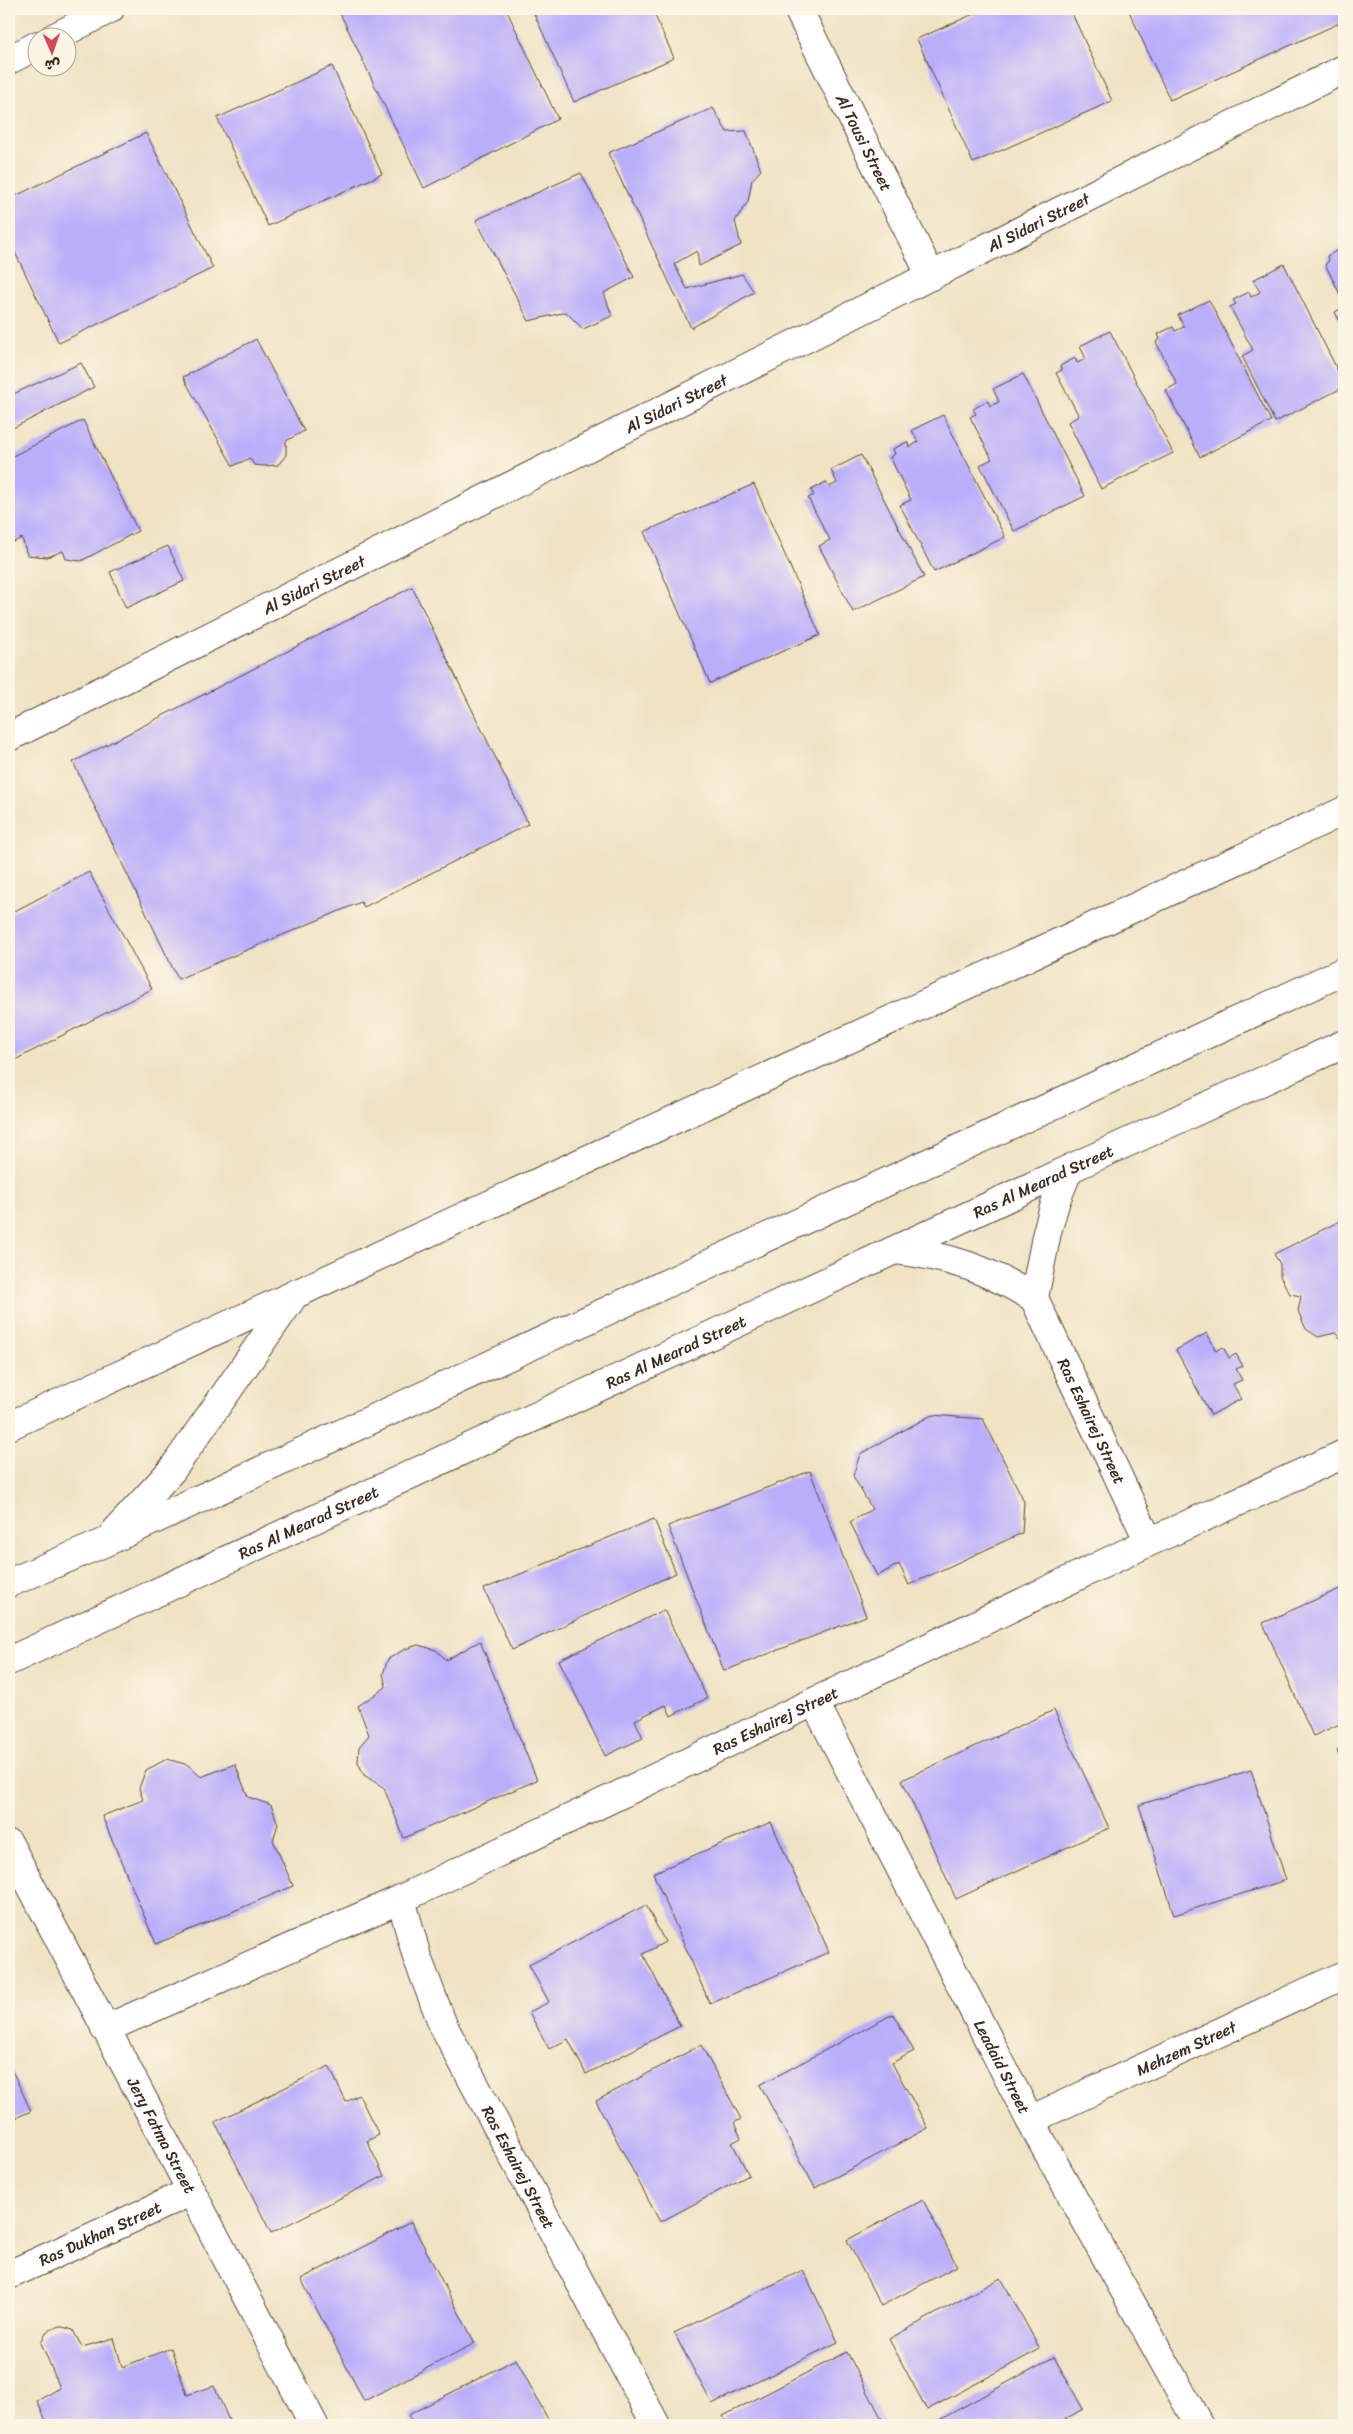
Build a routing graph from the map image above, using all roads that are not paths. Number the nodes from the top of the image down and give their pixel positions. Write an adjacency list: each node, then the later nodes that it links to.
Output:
1 (110, 9): 3 (street)
2 (798, 9): 7 (street, Al Tousi Street)
3 (72, 28)
4 (28, 50): 5 (street)
5 (9, 60)
6 (1344, 69): 7 (street, Al Sidari Street)
7 (931, 276): 8 (street, Al Sidari Street)
8 (9, 737)
9 (1344, 811): 14 (street)
10 (1344, 971): 18 (street)
11 (1344, 1044): 12 (street, Ras Al Mearad Street)
12 (1069, 1169): 13 (street, Ras Al Mearad Street); 15 (street)
13 (896, 1250): 15 (street); 21 (street, Ras Al Mearad Street)
14 (295, 1294): 16 (street); 18 (street)
15 (1034, 1298): 19 (street, Ras Eshairej Street)
16 (9, 1426)
17 (1344, 1454): 19 (street, Ras Eshairej Street)
18 (106, 1542): 20 (street)
19 (1149, 1542): 23 (street, Ras Eshairej Street)
20 (9, 1582)
21 (17, 1657): 22 (street)
22 (9, 1677)
23 (815, 1703): 25 (street, Ras Eshairej Street); 28 (street, Leadaid Street)
24 (9, 1844): 27 (street, Jery Fatma Street)
25 (401, 1899): 27 (street, Ras Eshairej Street); 32 (street, Ras Eshairej Street)
26 (1344, 1975): 28 (street, Mehzem Street)
27 (105, 2029): 29 (street, Jery Fatma Street)
28 (1030, 2120): 33 (street, Leadaid Street)
29 (190, 2192): 30 (street, Ras Dukhan Street); 31 (street, Jery Fatma Street)
30 (9, 2274)
31 (314, 2425)
32 (656, 2425)
33 (1200, 2425)

